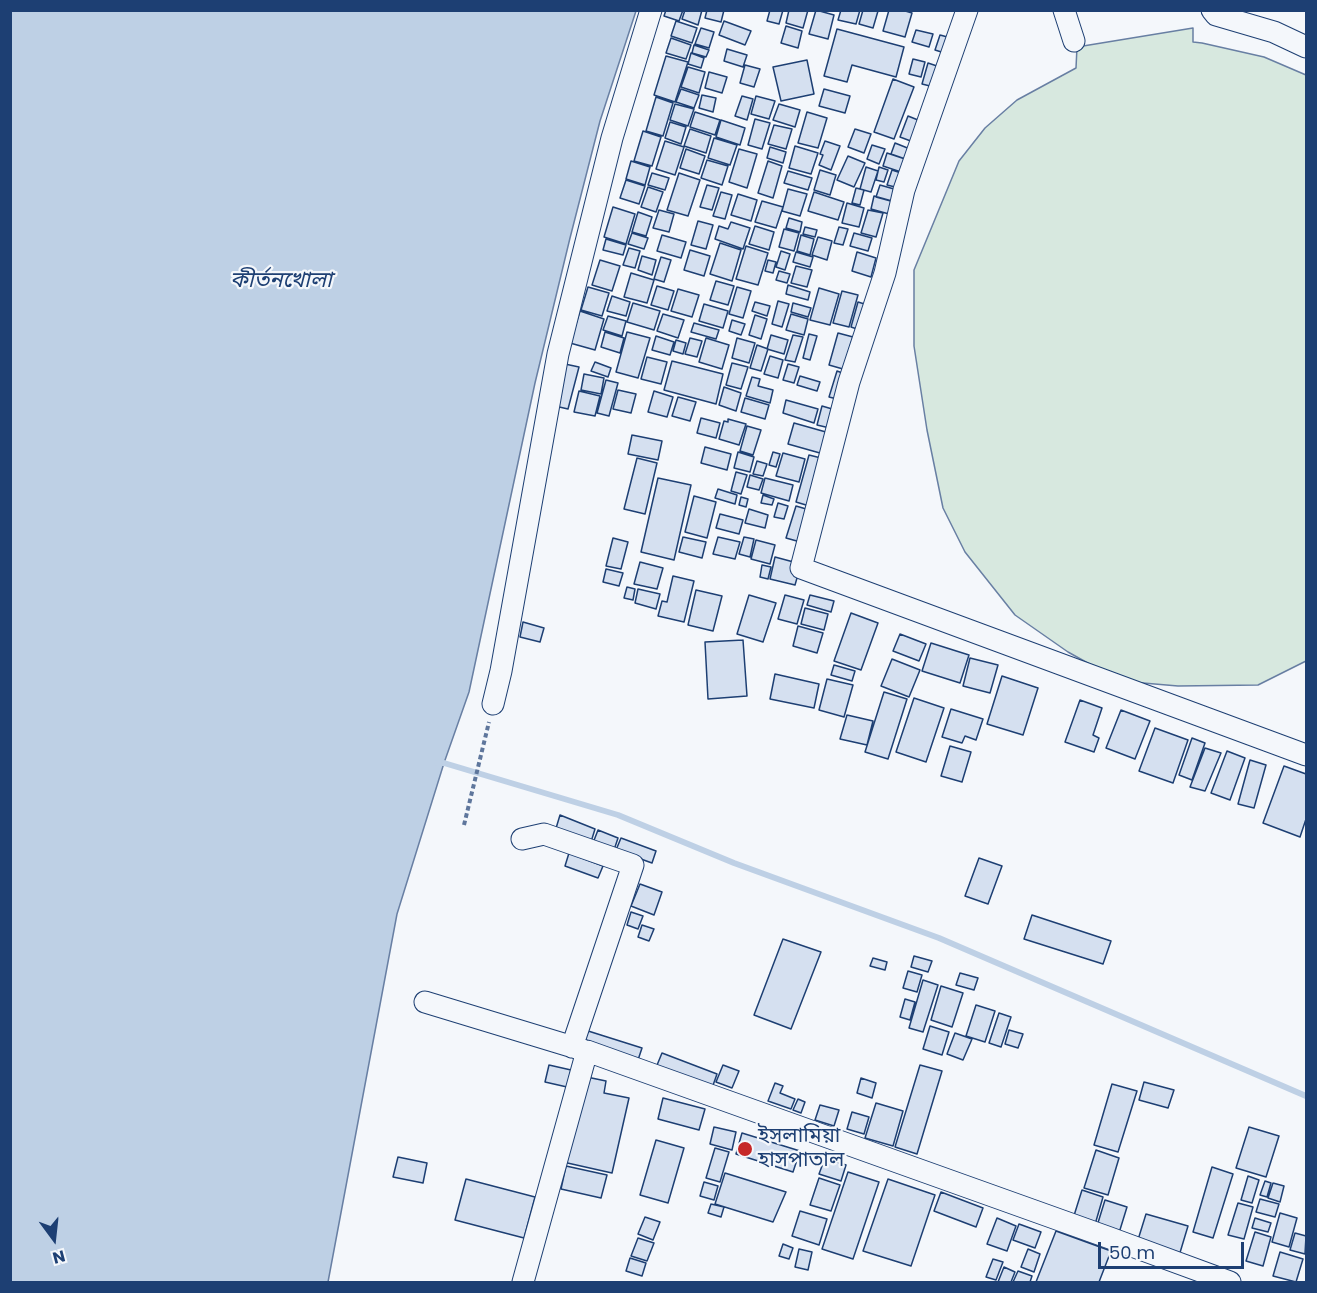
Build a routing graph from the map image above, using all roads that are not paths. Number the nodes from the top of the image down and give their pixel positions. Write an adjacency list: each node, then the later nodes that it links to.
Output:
1 (651, 10): 7 (street)
2 (968, 10): 8 (street)
3 (1064, 10): 5 (street)
4 (1212, 10): 6 (street)
5 (1074, 40)
6 (1306, 47)
7 (493, 704)
8 (1306, 755)
9 (522, 840): 11 (street)
10 (425, 1002): 11 (street)
11 (579, 1049): 12 (street); 13 (street)
12 (523, 1282)
13 (1230, 1282)

